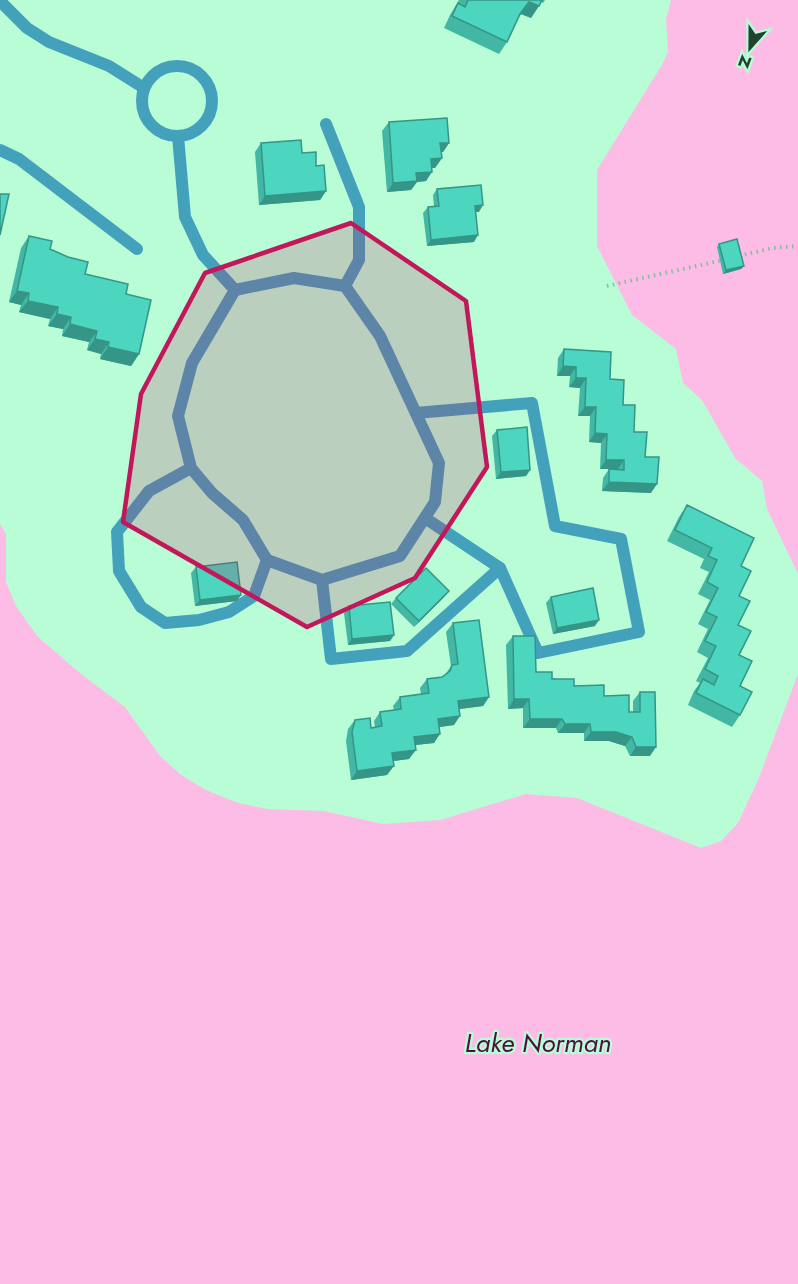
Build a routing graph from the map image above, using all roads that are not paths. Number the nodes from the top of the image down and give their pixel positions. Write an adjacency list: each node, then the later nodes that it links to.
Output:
1 (0, 1): 2 (street)
2 (144, 88): 4 (street); 4 (street)
3 (326, 123): 7 (street)
4 (178, 136): 8 (street)
5 (0, 150): 6 (street)
6 (137, 249)
7 (345, 286): 8 (street); 9 (street)
8 (235, 290): 10 (street)
9 (416, 412): 11 (street); 13 (street)
10 (191, 468): 12 (street); 12 (street)
11 (425, 518): 13 (street); 14 (street)
12 (267, 560): 14 (street)
13 (500, 568): 14 (street)
14 (322, 579)

